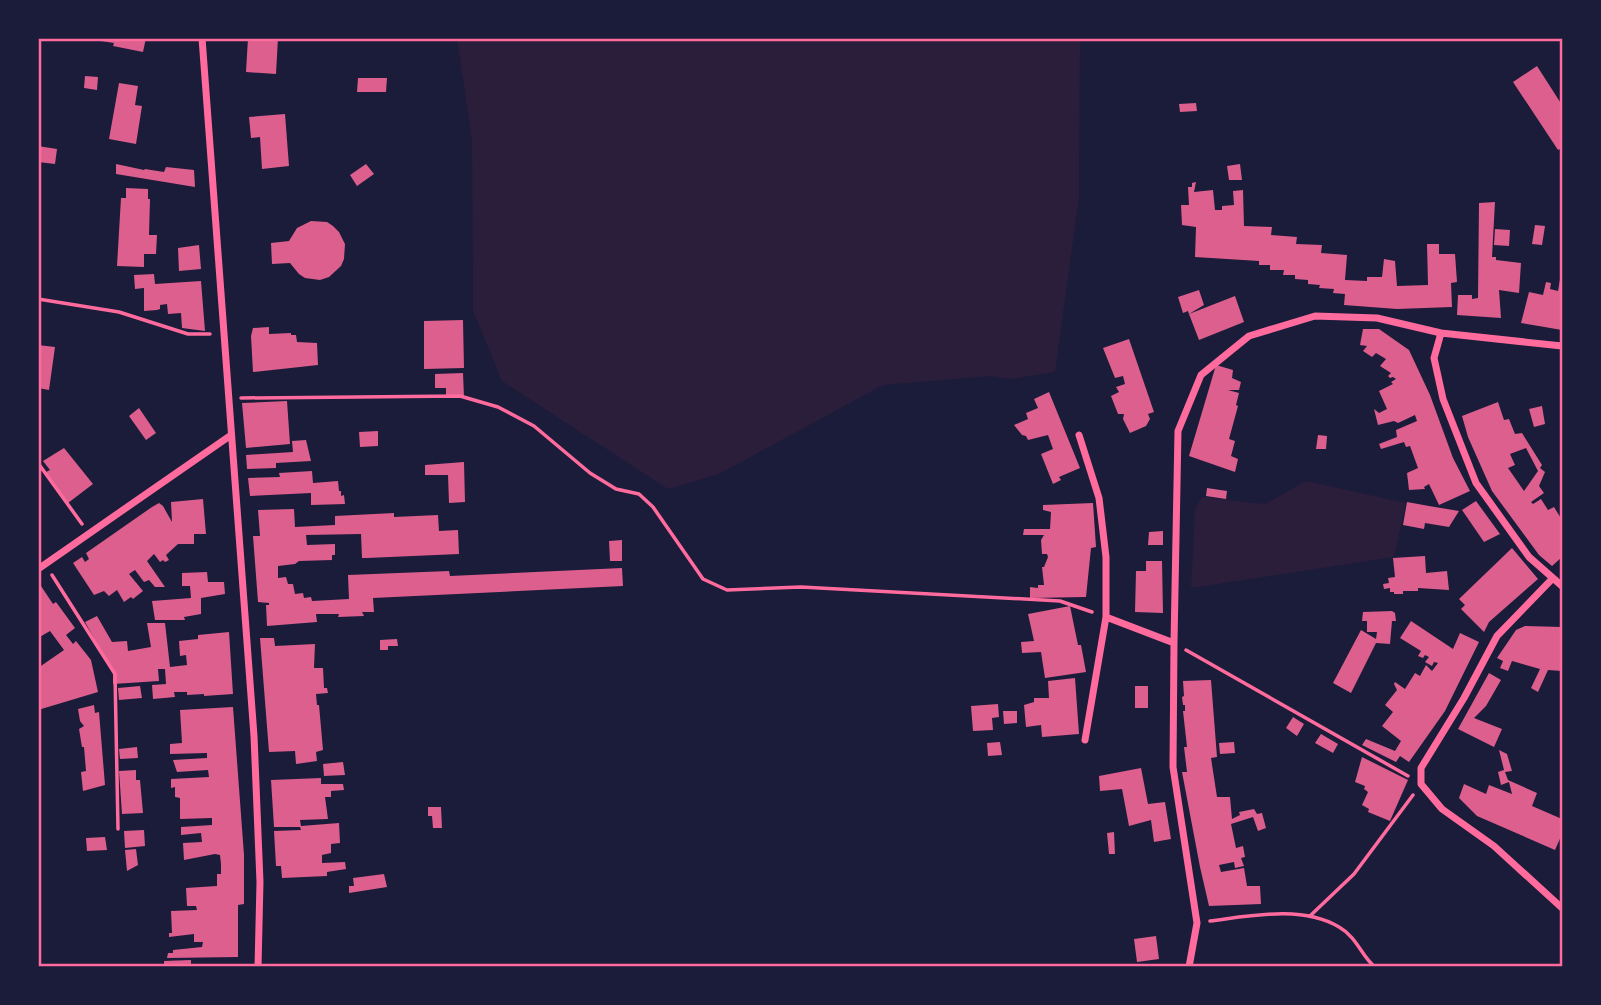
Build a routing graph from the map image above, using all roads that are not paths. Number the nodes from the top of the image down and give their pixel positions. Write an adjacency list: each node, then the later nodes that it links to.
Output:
1 (202, 38): 4 (street)
2 (1441, 333): 3 (street); 7 (street); 10 (street)
3 (1563, 346)
4 (231, 435): 6 (street); 13 (street)
5 (1079, 435): 9 (street)
6 (42, 567)
7 (1553, 578): 8 (street); 12 (street)
8 (1563, 586)
9 (1106, 617): 10 (street); 11 (street)
10 (1174, 643): 14 (street)
11 (1085, 740)
12 (1563, 908)
13 (258, 967)
14 (1189, 967)

